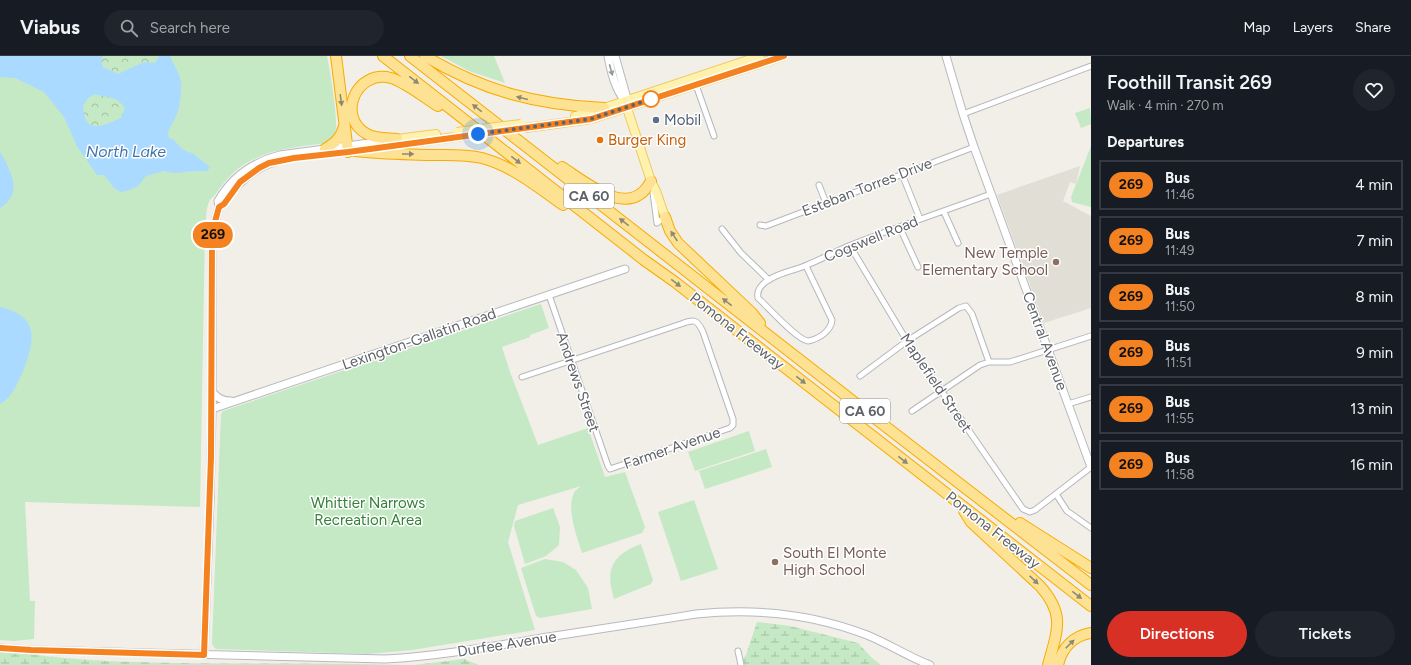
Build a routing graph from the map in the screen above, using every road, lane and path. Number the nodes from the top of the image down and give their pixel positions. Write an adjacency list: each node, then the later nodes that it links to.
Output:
1 (336, 56): 16 (highway, one-way to 16)
2 (383, 56): 21 (highway, Pomona Freeway / CA 60, one-way to 21)
3 (410, 56): 18 (highway, Pomona Freeway / CA 60, one-way to 3)
4 (425, 56): 14 (highway, one-way to 4)
5 (608, 56): 11 (main road, one-way to 11)
6 (615, 56): 11 (main road)
7 (784, 56): 9 (main road)
8 (946, 56): 15 (main road, Central Avenue)
9 (759, 59): 12 (main road); 13 (main road)
10 (1091, 66): 15 (street)
11 (619, 83): 13 (main road)
12 (696, 85): 13 (main road); 20 (street)
13 (626, 104): 14 (main road); 17 (main road); 27 (main road)
14 (604, 108): 17 (main road)
15 (963, 114): 23 (main road, Central Avenue)
16 (344, 124): 24 (highway); 25 (highway)
17 (523, 126): 19 (main road, bridge)
18 (507, 132): 27 (highway); 46 (highway, Pomona Freeway / CA 60, one-way to 18)
19 (460, 134): 22 (main road); 25 (main road)
20 (714, 136)
21 (489, 138): 22 (highway); 40 (highway, Pomona Freeway / CA 60, one-way to 40)
22 (397, 139): 25 (main road)
23 (974, 147): 26 (street, Esteban Torres Drive); 29 (main road, Central Avenue)
24 (325, 150): 25 (main road); 31 (main road)
25 (350, 150): 31 (main road); 40 (highway, one-way to 40)
26 (902, 174): 30 (street, Esteban Torres Drive); 34 (street)
27 (651, 181): 33 (main road)
28 (819, 185): 30 (street)
29 (991, 194): 32 (street, Cogswell Road); 49 (main road, Central Avenue)
30 (826, 203): 35 (street, Esteban Torres Drive)
31 (219, 207): 55 (main road)
32 (944, 212): 34 (street, Cogswell Road); 38 (street)
33 (666, 217): 46 (highway, one-way to 33)
34 (920, 219): 36 (street, Cogswell Road)
35 (760, 225)
36 (900, 228): 39 (street, Cogswell Road); 42 (street)
37 (722, 229): 44 (street)
38 (958, 243)
39 (850, 246): 41 (street, Cogswell Road); 48 (street, Maplefield Street)
40 (644, 260): 65 (highway, Pomona Freeway / CA 60, one-way to 65)
41 (806, 266): 44 (street, Cogswell Road); 44 (street, Cogswell Road)
42 (918, 267)
43 (625, 269): 45 (main road, Lexington-Gallatin Road)
44 (769, 280)
45 (548, 295): 50 (street, Andrews Street); 57 (main road, Lexington-Gallatin Road)
46 (768, 335): 63 (highway, Pomona Freeway / CA 60)
47 (1091, 336): 49 (street)
48 (907, 341): 51 (street); 52 (street); 54 (street, Maplefield Street)
49 (1048, 350): 51 (street); 58 (main road, Central Avenue)
50 (571, 361): 53 (street); 62 (street, Andrews Street); 62 (street, Farmer Avenue)
51 (989, 362): 54 (street)
52 (860, 376)
53 (522, 377)
54 (942, 391): 60 (street); 64 (street, Maplefield Street)
55 (212, 392): 57 (main road); 59 (main road)
56 (1091, 397): 58 (street)
57 (235, 402): 59 (main road, Lexington-Gallatin Road)
58 (1068, 404): 61 (main road, Central Avenue)
59 (212, 409): 73 (main road)
60 (912, 411)
61 (1091, 467): 64 (street)
62 (610, 469)
63 (963, 487): 67 (highway); 68 (highway, Pomona Freeway / CA 60)
64 (1056, 494): 66 (street)
65 (958, 503): 69 (highway, Pomona Freeway / CA 60, one-way to 69); 76 (highway, one-way to 76)
66 (1091, 528)
67 (1091, 568)
68 (1091, 585)
69 (1091, 606)
70 (1091, 634): 77 (highway, one-way to 70)
71 (0, 648): 73 (main road, Durfee Avenue)
72 (738, 651): 74 (street)
73 (204, 655): 75 (main road, Durfee Avenue)
74 (741, 665)
75 (930, 665)
76 (1048, 665)
77 (1058, 665)

